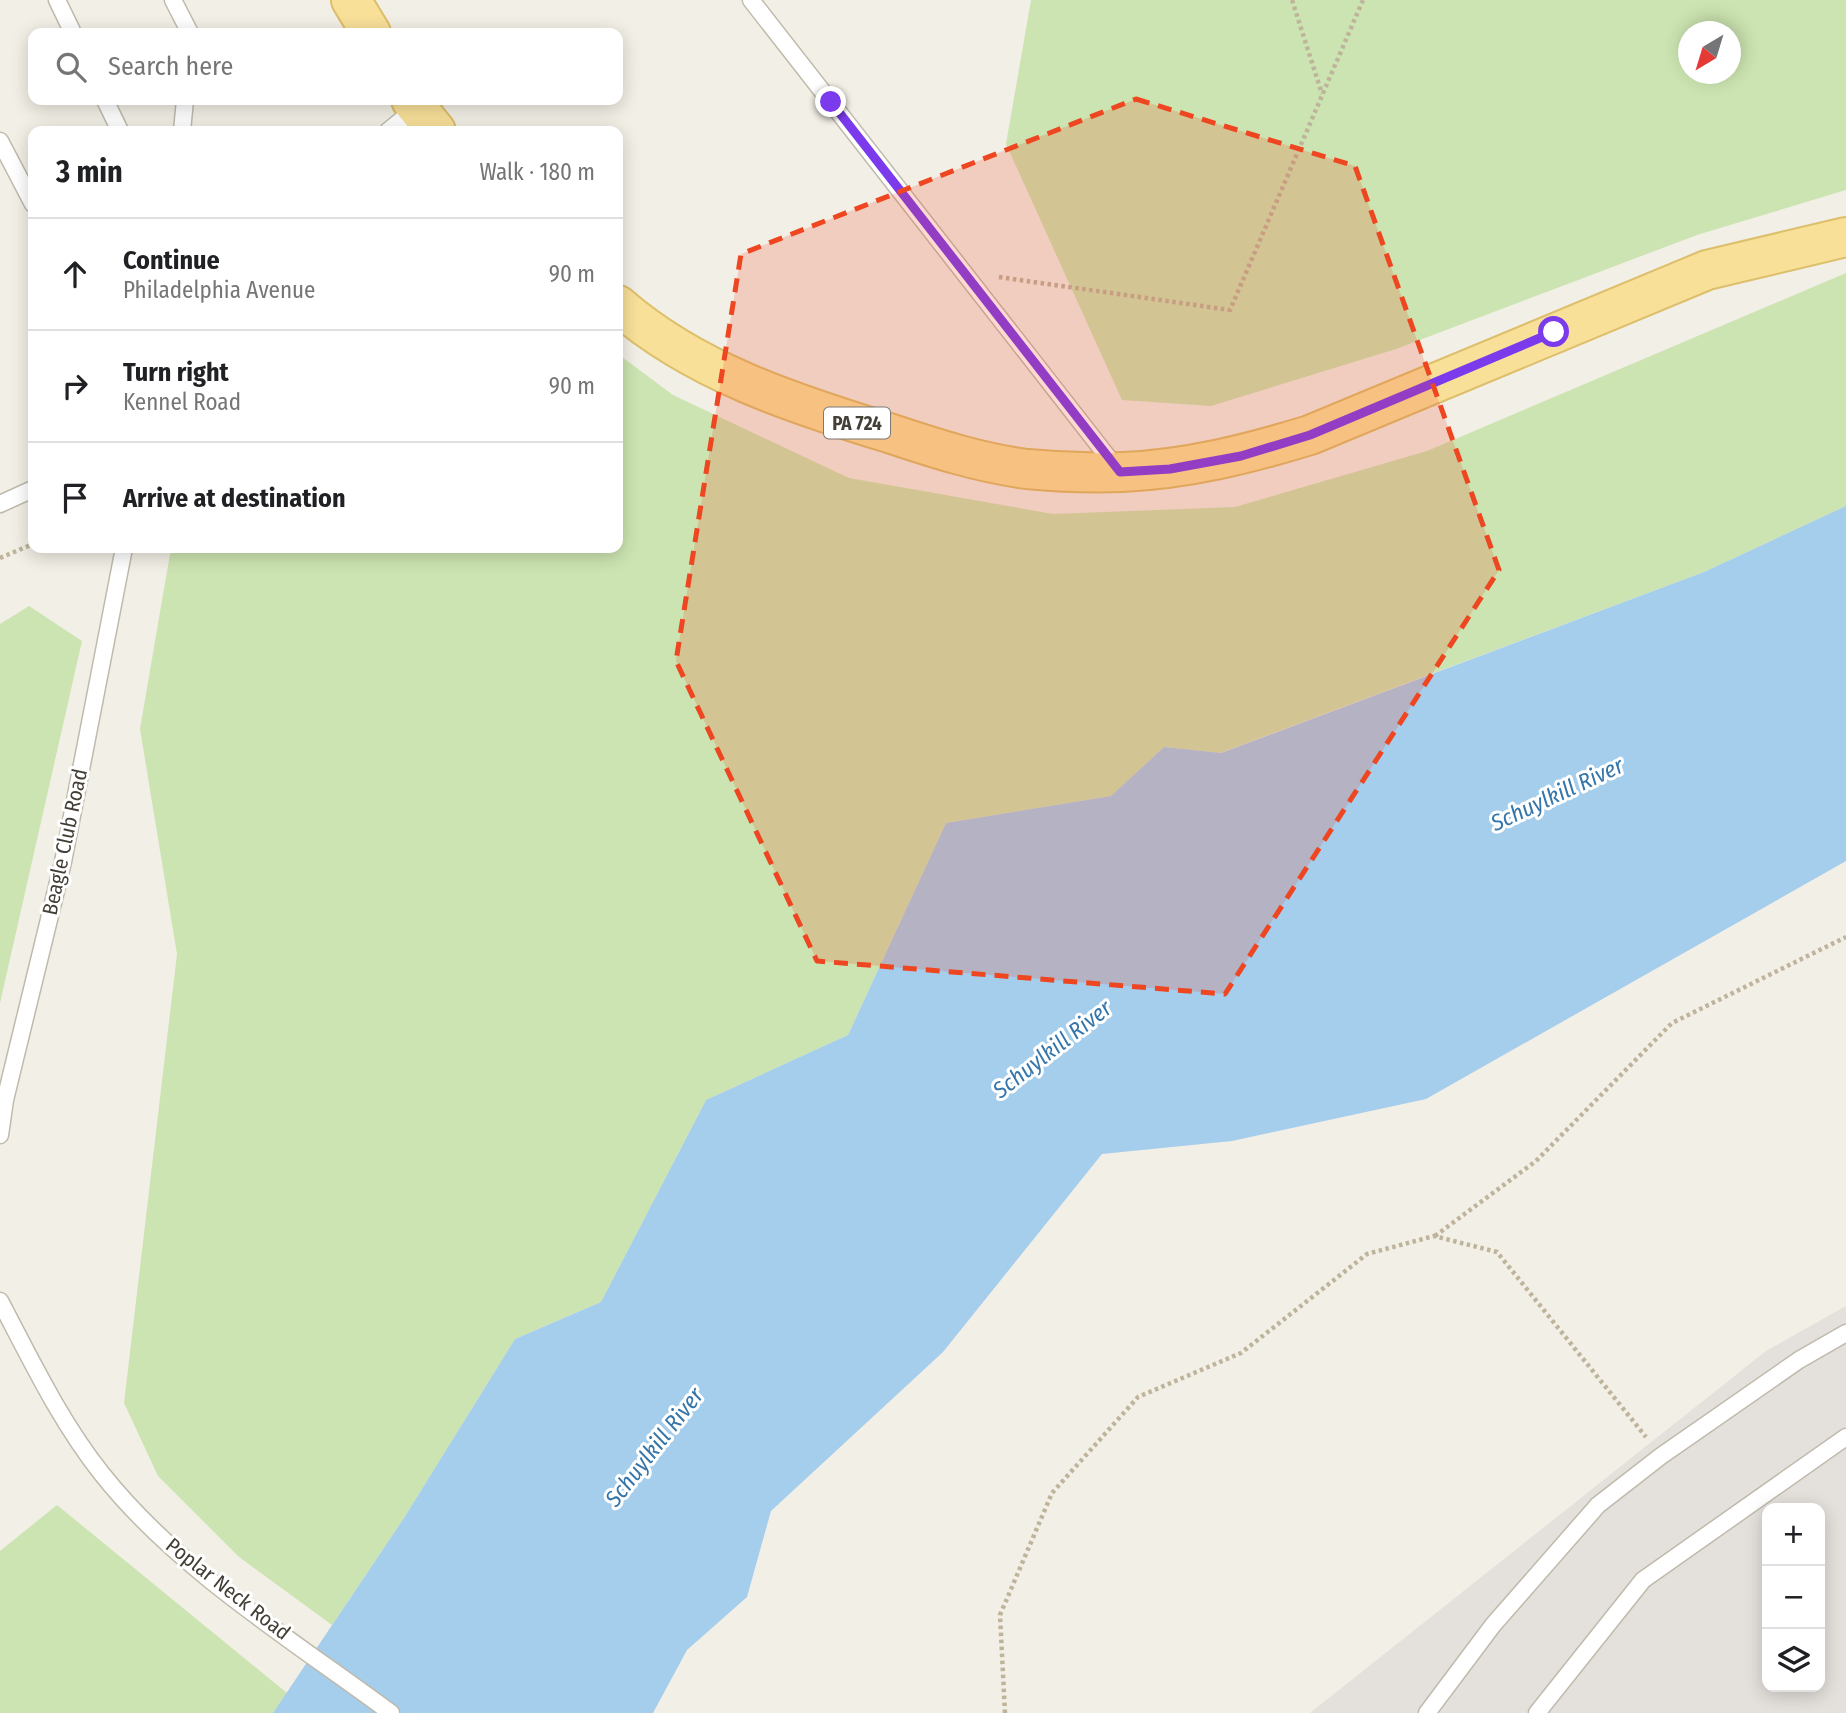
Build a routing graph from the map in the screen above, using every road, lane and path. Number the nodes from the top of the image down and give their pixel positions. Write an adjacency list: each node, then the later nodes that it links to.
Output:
1 (57, 0): 7 (lane)
2 (173, 0): 8 (lane)
3 (351, 0): 9 (main road)
4 (751, 0): 18 (lane)
5 (1292, 0): 10 (path)
6 (1363, 0): 10 (path)
7 (71, 28)
8 (187, 28)
9 (368, 28)
10 (1322, 94): 18 (path)
11 (107, 105): 13 (lane)
12 (185, 105): 14 (lane)
13 (118, 126)
14 (182, 126)
15 (0, 141): 16 (lane)
16 (28, 194)
17 (1846, 237): 20 (main road, PA 724)
18 (964, 272): 20 (lane)
19 (623, 309): 20 (main road, PA 724)
20 (1120, 472)
21 (28, 491): 22 (lane)
22 (0, 504)
23 (28, 546): 25 (path)
24 (123, 553): 27 (lane, Beagle Club Road)
25 (0, 558)
26 (1846, 937): 28 (path)
27 (0, 1135)
28 (1434, 1236): 32 (path); 34 (path)
29 (0, 1301): 33 (lane, Poplar Neck Road)
30 (1846, 1332): 32 (lane)
31 (1846, 1437): 36 (lane)
32 (1661, 1456): 35 (lane)
33 (391, 1713)
34 (1005, 1713)
35 (1427, 1713)
36 (1537, 1713)

